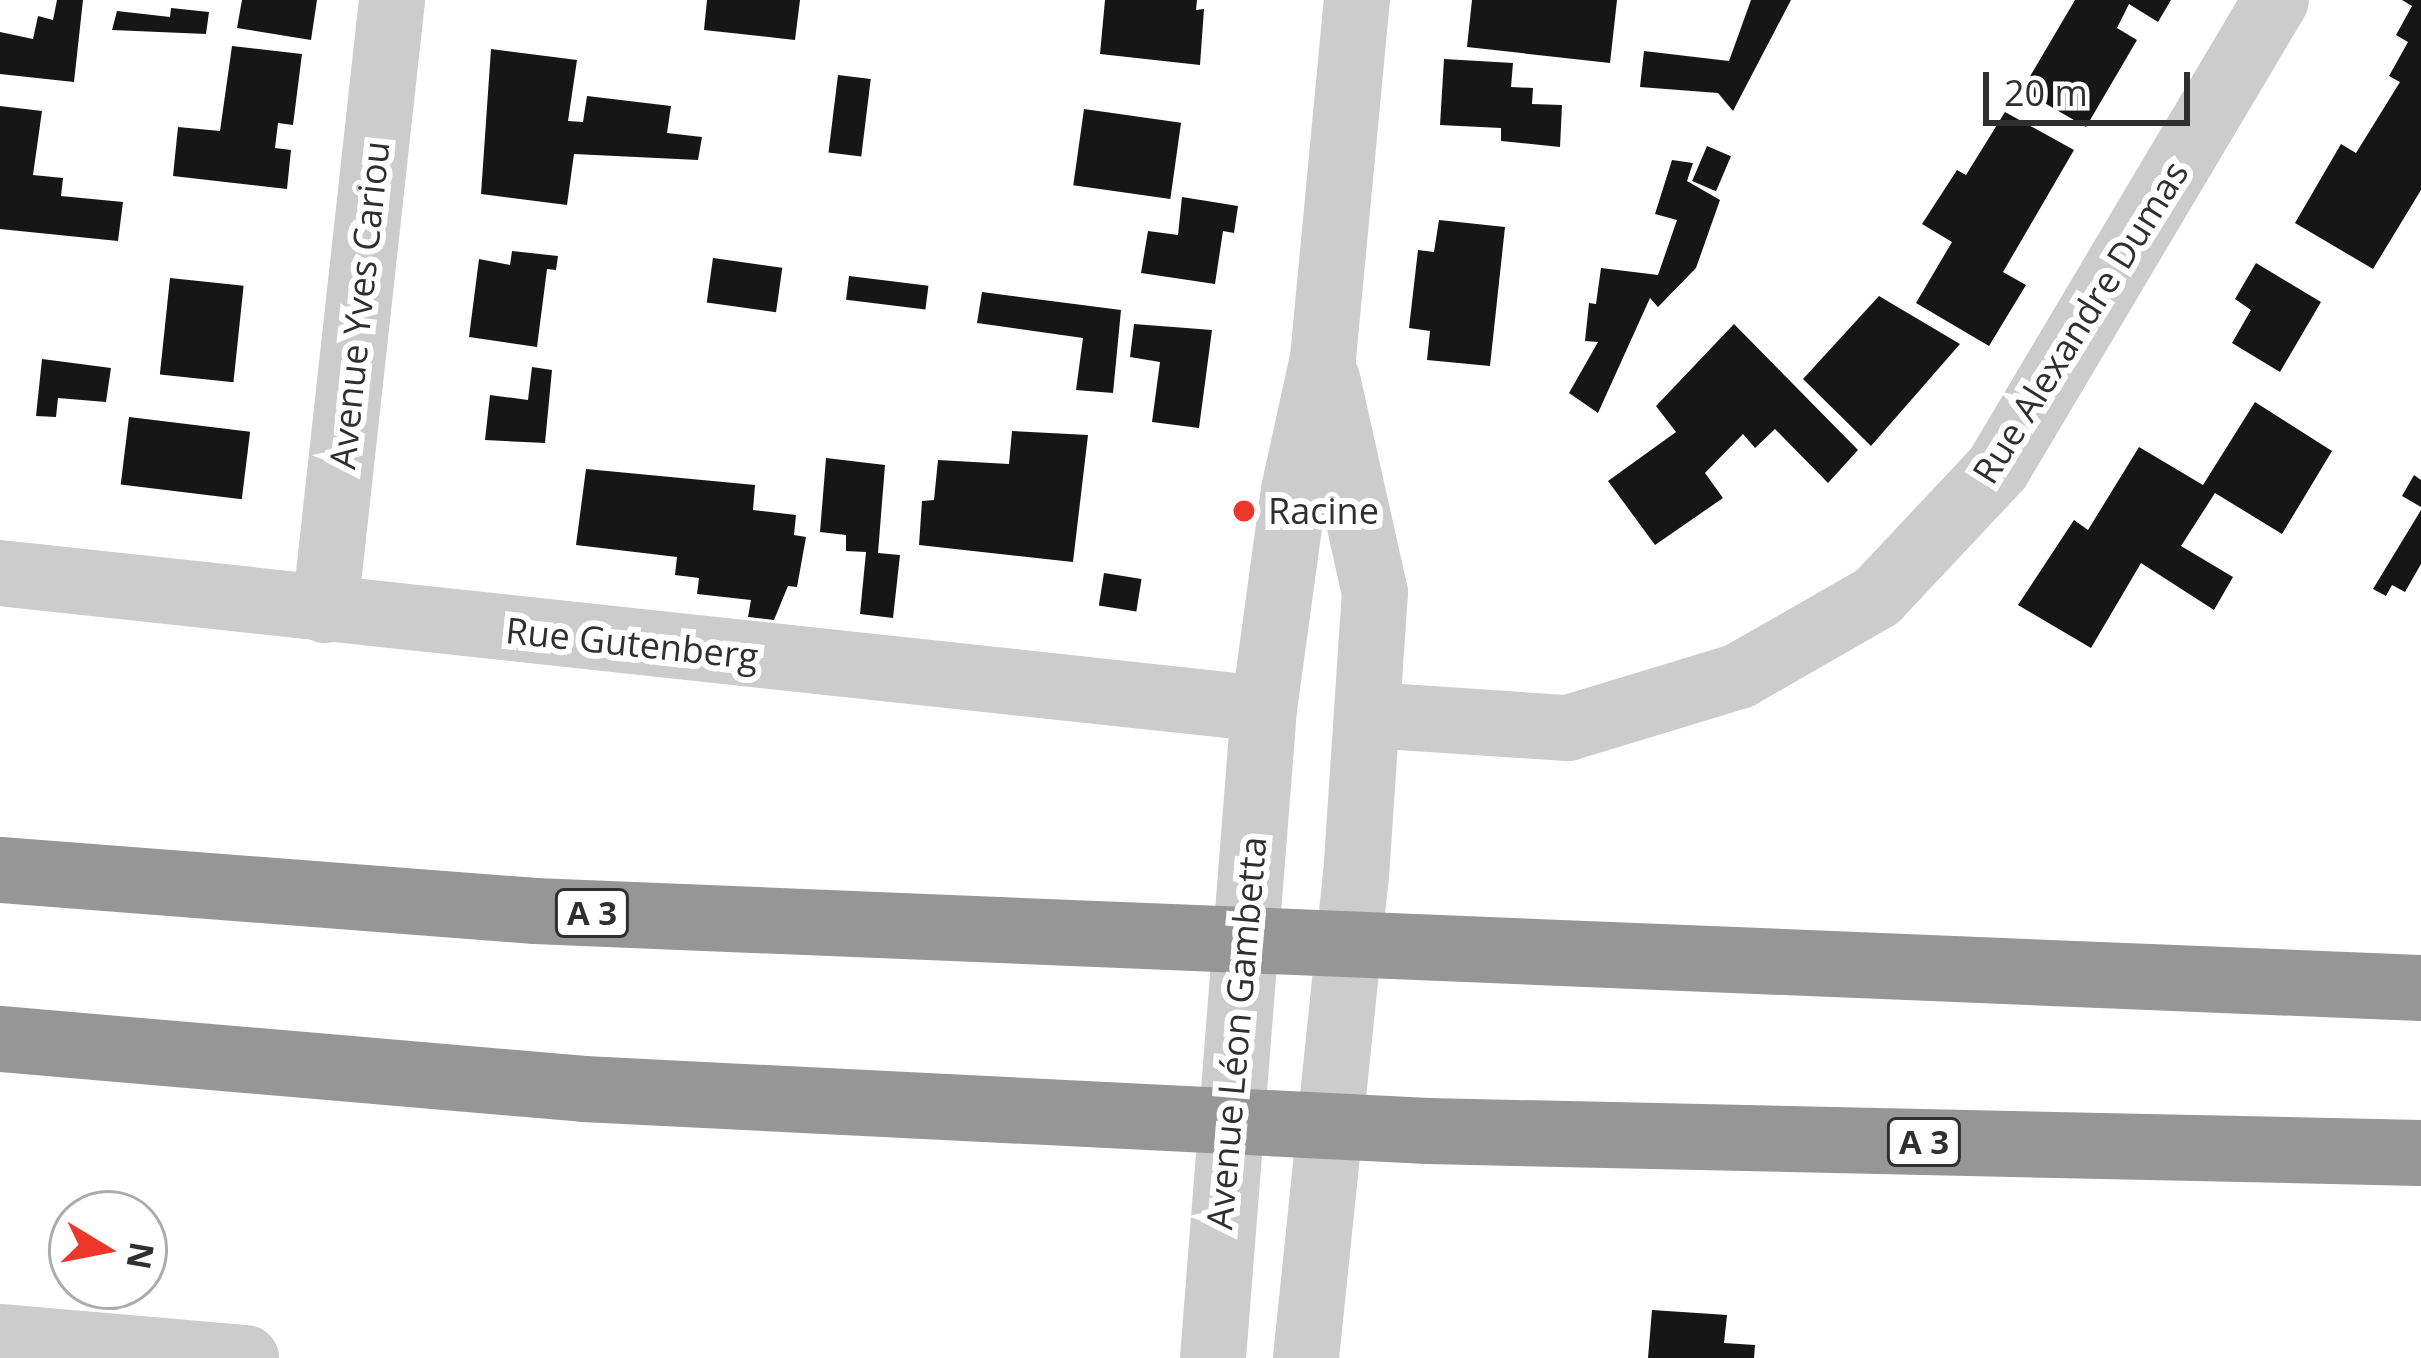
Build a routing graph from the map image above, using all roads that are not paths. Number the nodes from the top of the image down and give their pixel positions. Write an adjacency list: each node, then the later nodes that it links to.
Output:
1 (392, 0): 6 (street, Avenue Yves Cariou)
2 (1358, 0): 4 (street, Avenue Léon Gambetta)
3 (2276, 0): 8 (street, Rue Alexandre Dumas)
4 (1323, 358): 7 (street, Avenue Léon Gambetta); 8 (street, Avenue Léon Gambetta)
5 (0, 573): 6 (street, Rue Gutenberg)
6 (325, 610): 7 (street, Rue Gutenberg)
7 (1264, 709): 8 (street); 15 (street, Avenue Léon Gambetta)
8 (1370, 715): 16 (street, Avenue Léon Gambetta)
9 (0, 870): 10 (highway, A 3)
10 (2421, 988)
11 (0, 1040): 12 (highway, A 3)
12 (2421, 1153)
13 (0, 1337): 14 (street)
14 (245, 1358)
15 (1214, 1358)
16 (1306, 1358)

